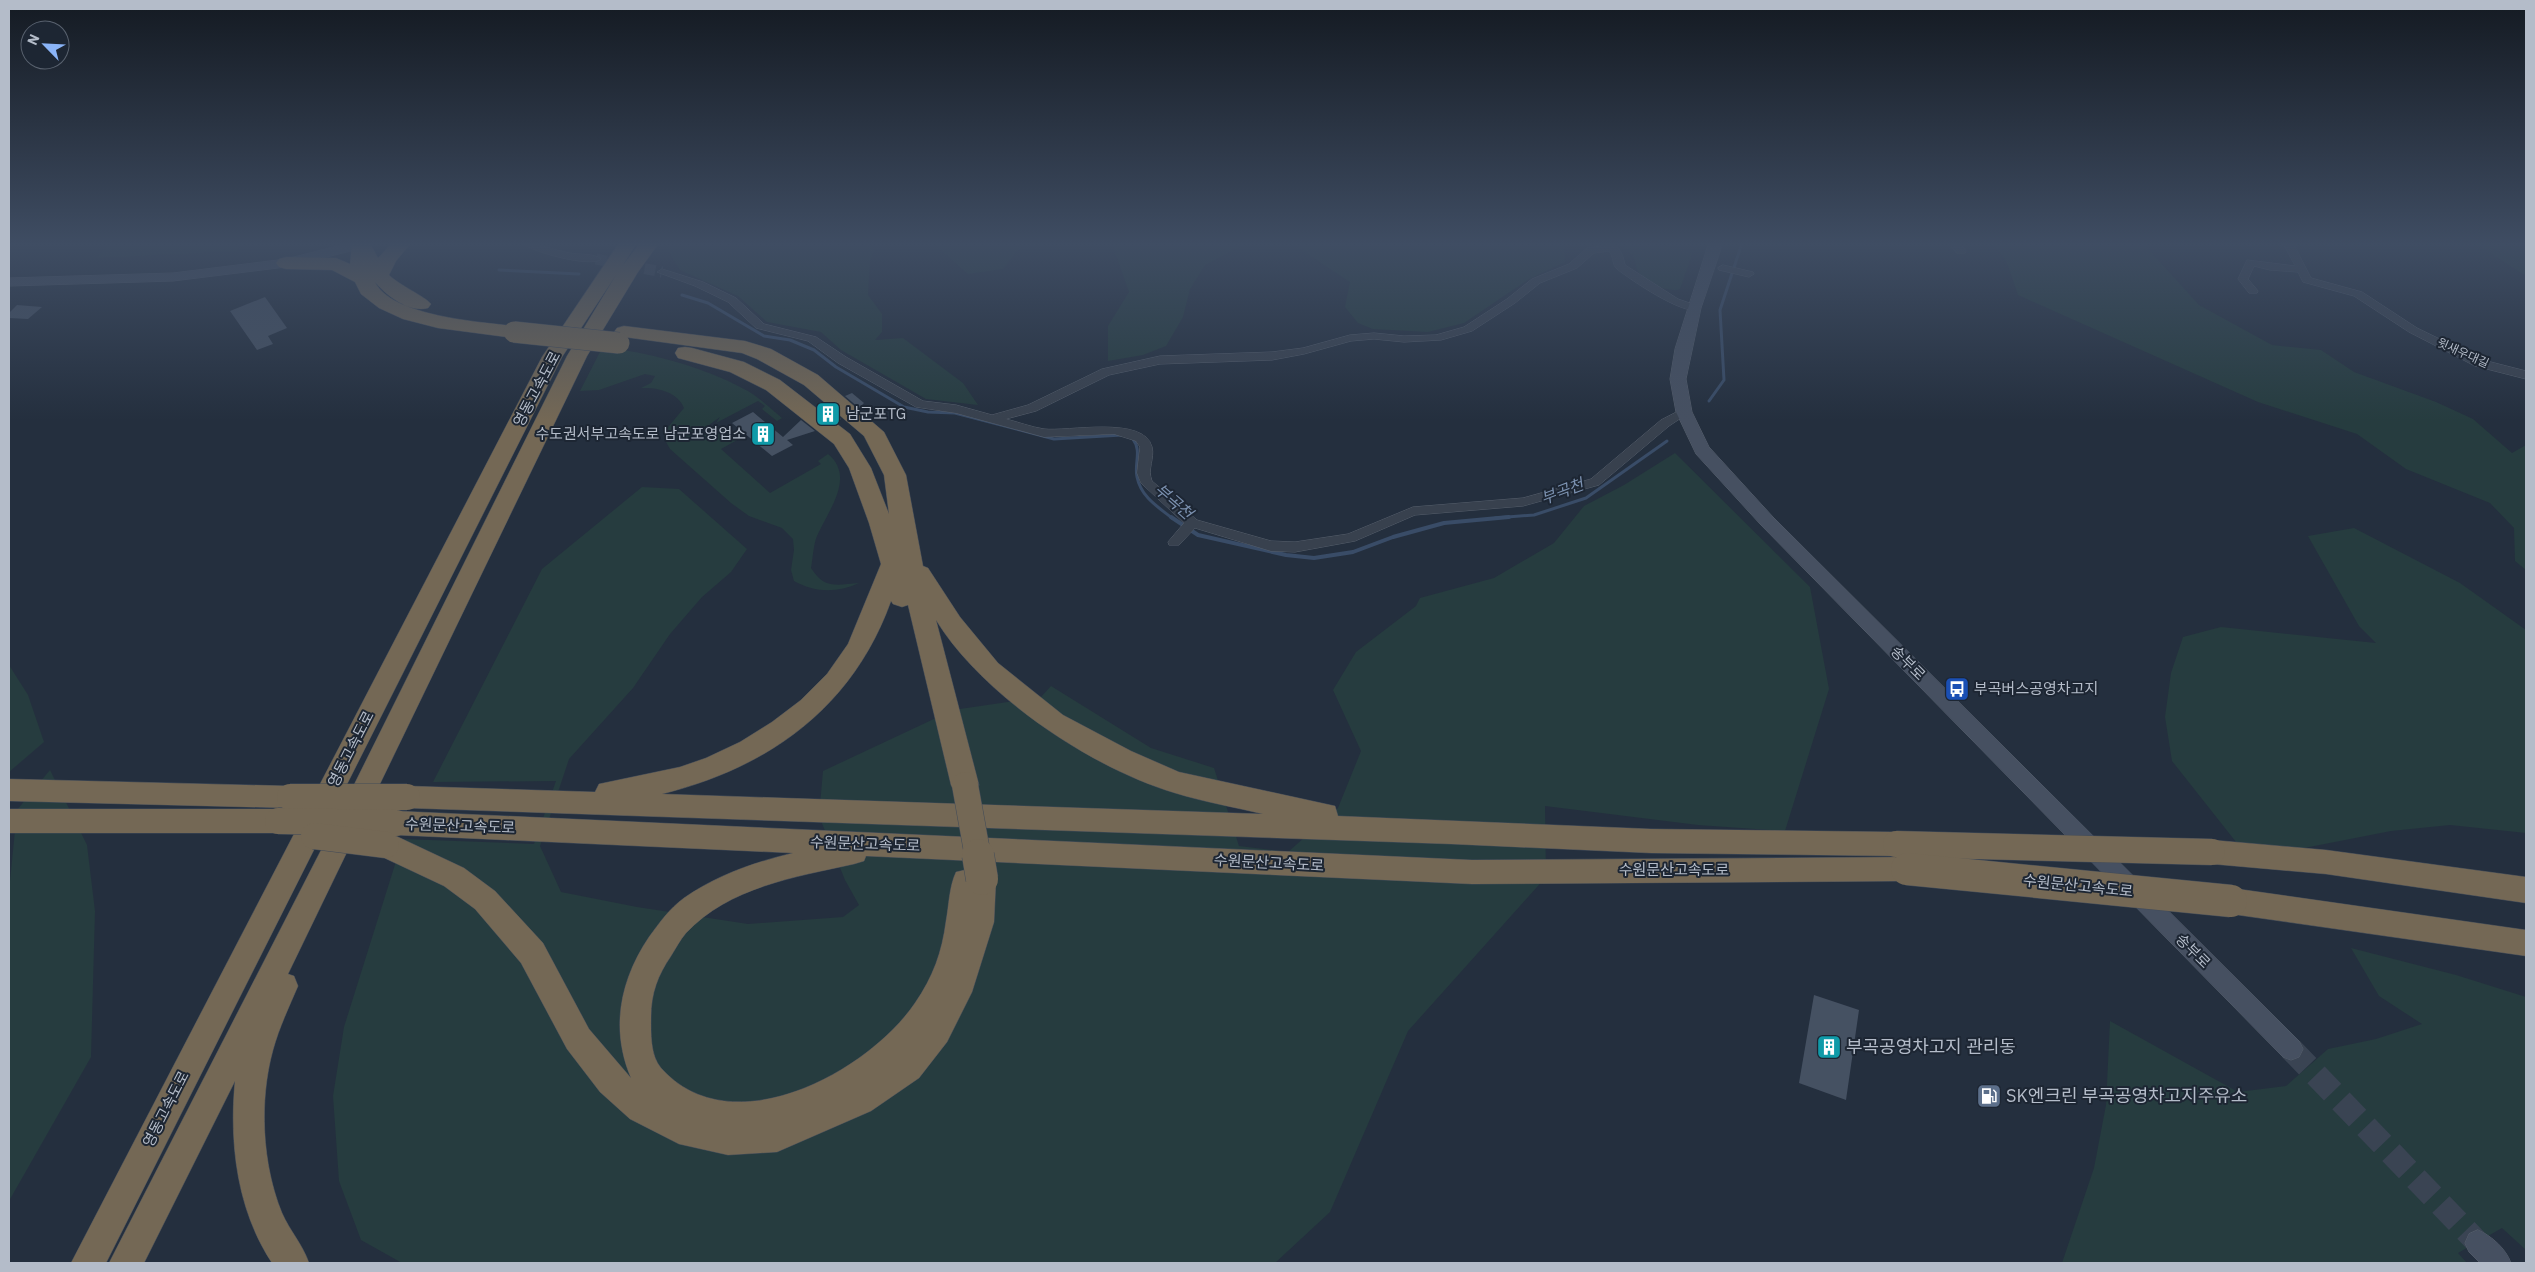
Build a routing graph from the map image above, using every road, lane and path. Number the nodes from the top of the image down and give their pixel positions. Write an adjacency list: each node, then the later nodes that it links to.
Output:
1 (384, 302): 11 (highway)
2 (417, 302): 11 (highway)
3 (588, 302): 33 (highway, 영동고속도로)
4 (609, 302): 23 (highway, 영동고속도로)
5 (735, 302): 15 (street)
6 (1509, 302): 15 (street)
7 (1678, 302): 10 (street)
8 (1696, 302): 10 (street, 송부로)
9 (2371, 302): 13 (street, 윗새우대길)
10 (1694, 308): 14 (street, 송부로)
11 (518, 327): 12 (highway, bridge)
12 (621, 338): 18 (highway); 18 (highway)
13 (2526, 375)
14 (1684, 412): 16 (street); 31 (street, 송부로)
15 (994, 419): 16 (street)
16 (1192, 523): 17 (street)
17 (1174, 542)
18 (901, 561): 20 (highway); 24 (highway); 28 (highway)
19 (9, 790): 21 (highway, 수원문산고속도로)
20 (505, 801): 21 (highway, 수원문산고속도로, bridge); 24 (highway, 수원문산고속도로)
21 (280, 816): 22 (highway); 25 (highway, bridge)
22 (9, 821)
23 (346, 829): 34 (highway, 영동고속도로); 35 (highway)
24 (1451, 832): 27 (highway, 수원문산고속도로)
25 (391, 834): 26 (highway, 수원문산고속도로); 28 (highway)
26 (892, 845): 27 (highway, 수원문산고속도로); 28 (highway)
27 (1901, 856): 29 (highway, 수원문산고속도로, bridge); 30 (highway, 수원문산고속도로, bridge)
28 (974, 880)
29 (2526, 890)
30 (2526, 943)
31 (2291, 1049)
32 (2478, 1243): 36 (street)
33 (88, 1263)
34 (126, 1263)
35 (292, 1263)
36 (2498, 1263)

